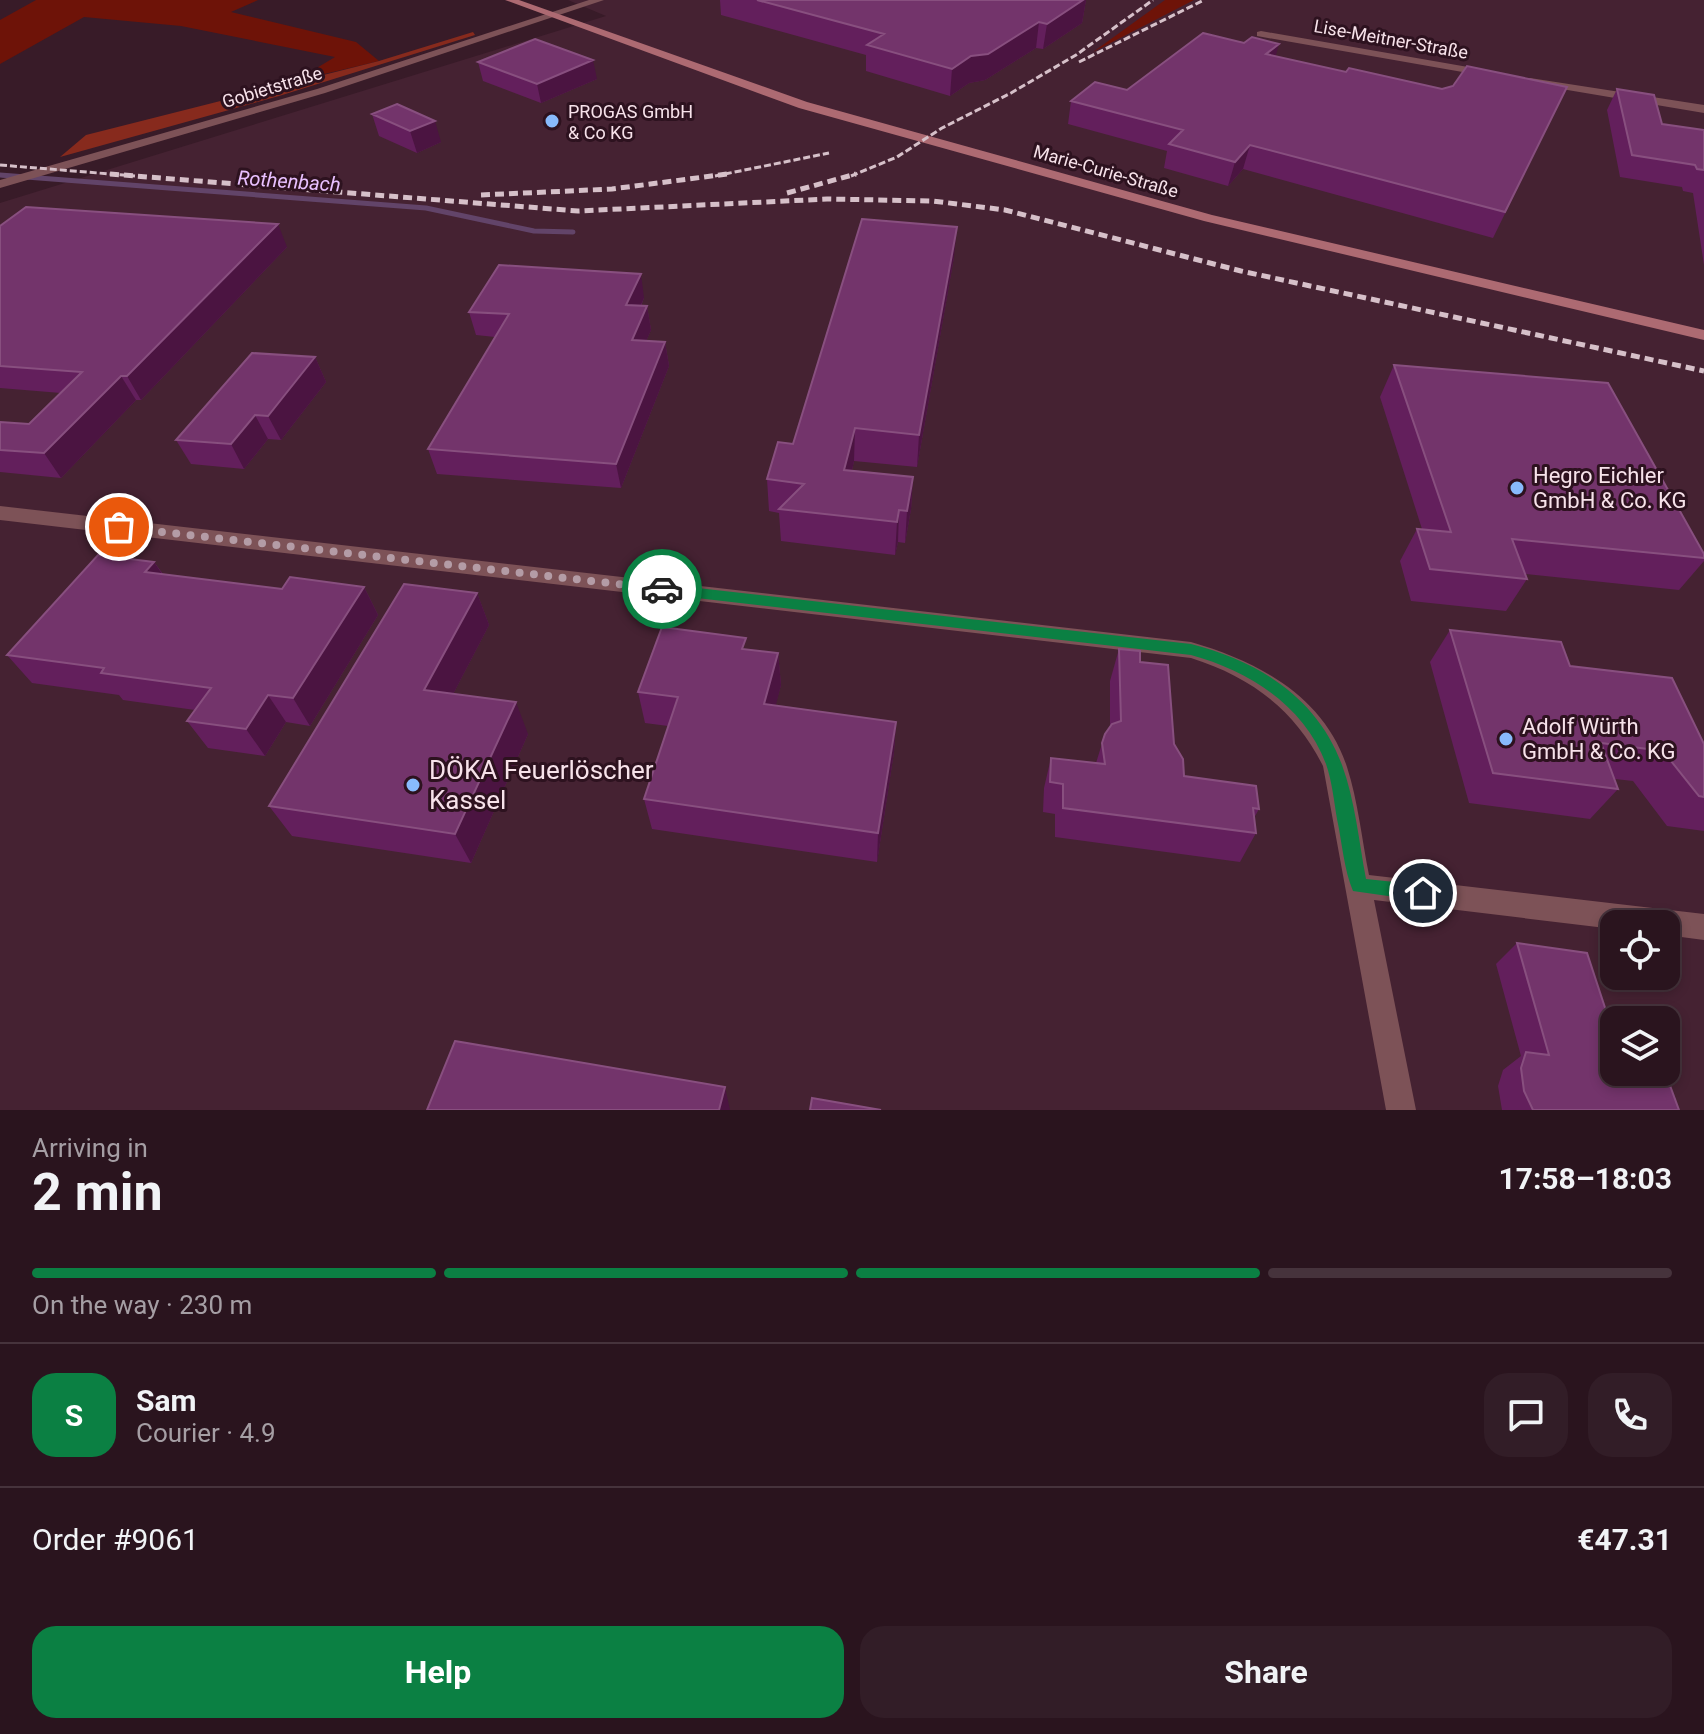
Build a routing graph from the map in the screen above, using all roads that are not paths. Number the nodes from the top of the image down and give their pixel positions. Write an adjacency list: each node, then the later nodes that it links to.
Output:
1 (510, 0): 3 (main road, Marie-Curie-Straße)
2 (599, 0): 3 (street, Gobietstraße)
3 (552, 16): 8 (street, Gobietstraße); 9 (main road, Marie-Curie-Straße)
4 (1261, 34): 5 (street, Lise-Meitner-Straße)
5 (1509, 77)
6 (1523, 80): 7 (street)
7 (1704, 109)
8 (0, 184)
9 (1704, 335)
10 (0, 513): 11 (street)
11 (1359, 886): 12 (street); 13 (street)
12 (1704, 927)
13 (1401, 1110)

